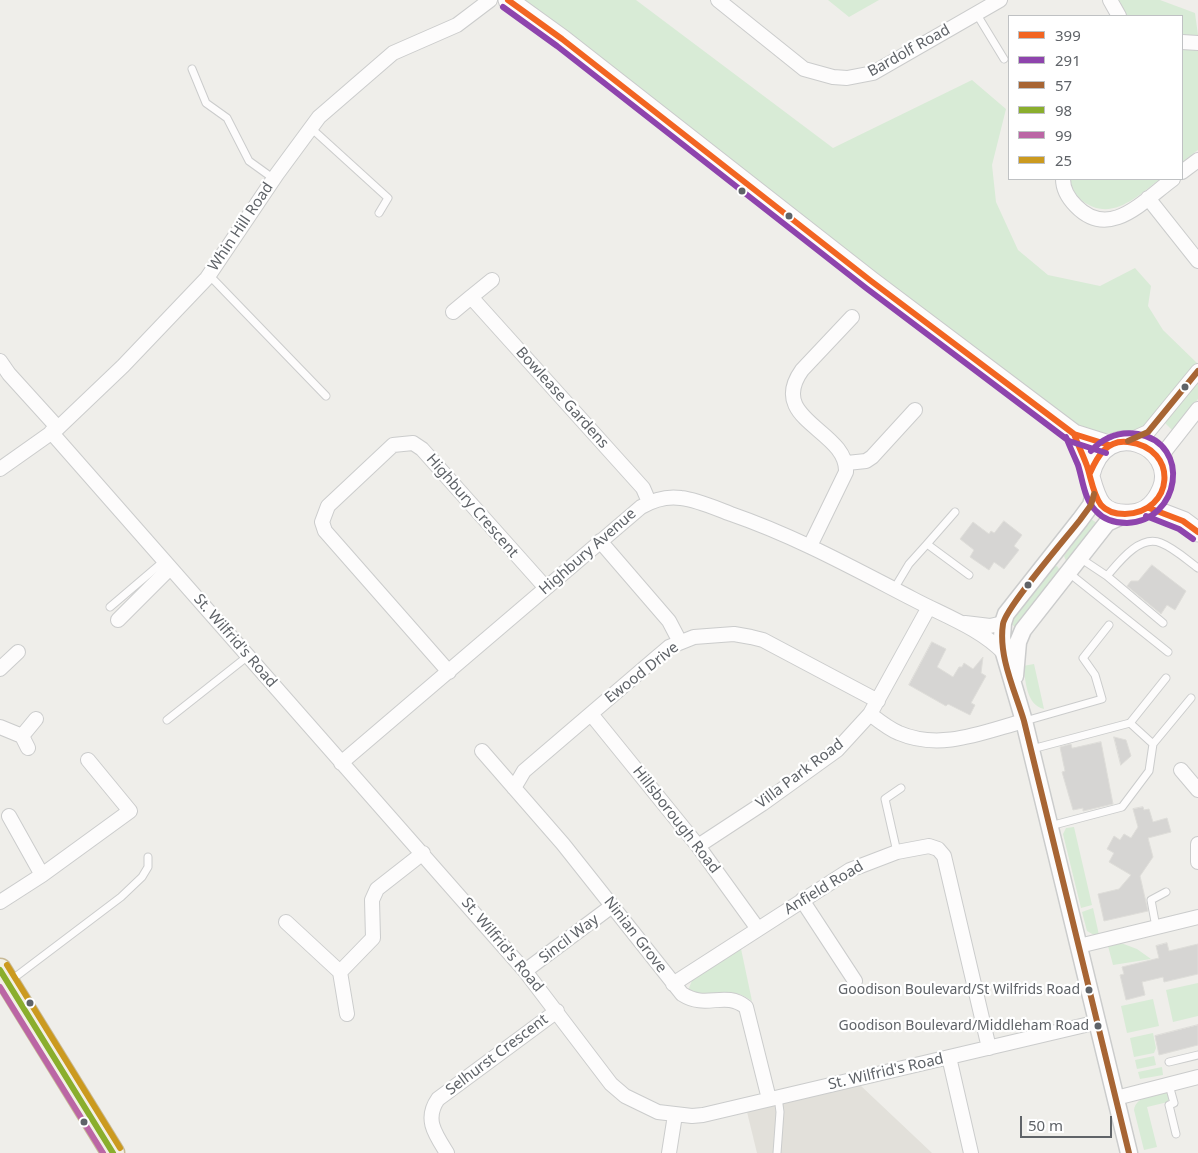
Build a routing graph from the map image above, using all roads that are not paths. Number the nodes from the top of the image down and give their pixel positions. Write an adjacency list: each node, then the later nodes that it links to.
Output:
1 (490, 0): 12 (street, Whin Hill Road)
2 (508, 0): 32 (main road)
3 (718, 0): 6 (street, Bardolf Road)
4 (1000, 0): 6 (street, Bardolf Road)
5 (1110, 0): 7 (street)
6 (976, 14): 10 (lane)
7 (1118, 15)
8 (1183, 42): 9 (street)
9 (1198, 43)
10 (1004, 59)
11 (192, 69): 15 (lane)
12 (311, 128): 15 (street, Whin Hill Road); 19 (lane)
13 (1198, 160): 14 (street)
14 (1183, 171)
15 (274, 179): 21 (street, Whin Hill Road)
16 (1063, 180): 18 (street)
17 (1172, 180): 18 (street)
18 (1148, 198): 20 (street)
19 (379, 213)
20 (1198, 261)
21 (210, 275): 28 (lane); 31 (street, Whin Hill Road)
22 (492, 280): 23 (street)
23 (471, 297): 24 (street); 40 (street, Bowlease Gardens)
24 (453, 312)
25 (852, 317): 35 (street)
26 (0, 361): 31 (street, St. Wilfrid's Road)
27 (1198, 371): 33 (street)
28 (326, 396)
29 (1198, 409): 38 (street)
30 (915, 410): 35 (street)
31 (54, 430): 36 (street, Whin Hill Road); 50 (street, St. Wilfrid's Road)
32 (1074, 434): 34 (main road); 37 (main road)
33 (1128, 441): 34 (main road); 38 (main road)
34 (1109, 445): 37 (main road)
35 (847, 463): 47 (street)
36 (0, 469)
37 (1090, 475): 39 (main road)
38 (1163, 475): 41 (main road); 44 (main road)
39 (1094, 494): 43 (main road); 48 (street)
40 (649, 502): 45 (street, Highbury Avenue); 47 (street, Highbury Avenue)
41 (1148, 508): 43 (main road); 44 (main road)
42 (955, 512): 46 (lane)
43 (1124, 515): 49 (street)
44 (1191, 526)
45 (600, 542): 55 (street, Highbury Avenue); 64 (street)
46 (927, 544): 53 (lane); 56 (lane)
47 (810, 546): 56 (street, Highbury Avenue)
48 (1050, 558): 52 (street); 61 (street)
49 (1080, 558): 52 (street); 54 (lane)
50 (167, 564): 57 (lane); 59 (street); 68 (street, St. Wilfrid's Road)
51 (1198, 568): 54 (lane)
52 (1068, 573): 66 (lane); 72 (street)
53 (969, 575)
54 (1107, 576): 63 (lane)
55 (546, 588): 70 (street, Highbury Avenue); 70 (street, Highbury Crescent)
56 (894, 589): 58 (street, Highbury Avenue)
57 (110, 607)
58 (929, 607): 60 (street, Highbury Avenue); 74 (street, Villa Park Road)
59 (118, 620)
60 (957, 621): 61 (street); 67 (street)
61 (1003, 623): 67 (street)
62 (1109, 624): 79 (lane)
63 (1163, 624)
64 (680, 642): 74 (street, Ewood Drive); 75 (street, Ewood Drive)
65 (18, 652): 69 (street)
66 (1168, 652)
67 (1004, 653): 72 (street)
68 (248, 656): 78 (lane); 86 (street, St. Wilfrid's Road)
69 (0, 669)
70 (449, 672): 86 (street, Highbury Avenue)
71 (1166, 678): 80 (lane)
72 (1014, 684): 79 (street)
73 (1191, 698): 82 (lane)
74 (878, 701): 76 (street, Villa Park Road)
75 (591, 714): 88 (street, Ewood Drive); 94 (street, Hillsborough Road)
76 (870, 714): 79 (street); 94 (street, Villa Park Road)
77 (36, 719): 81 (street)
78 (167, 720)
79 (1024, 721): 83 (street)
80 (1130, 723): 82 (lane); 83 (lane)
81 (0, 727)
82 (1153, 744): 92 (lane)
83 (1031, 749): 92 (street)
84 (482, 751): 88 (street, Ninian Grove)
85 (88, 760): 99 (street)
86 (341, 763): 96 (street, St. Wilfrid's Road)
87 (1181, 770): 90 (street)
88 (514, 788): 103 (street, Ninian Grove)
89 (901, 788): 95 (lane)
90 (1198, 790)
91 (9, 816): 99 (street)
92 (1050, 826): 108 (street)
93 (1198, 844): 98 (street)
94 (698, 846): 107 (street, Hillsborough Road)
95 (897, 852): 101 (street, Anfield Road); 117 (street, Anfield Road)
96 (423, 853): 109 (street, St. Wilfrid's Road); 110 (street)
97 (148, 857): 111 (lane)
98 (1198, 862)
99 (42, 875): 102 (street)
100 (1166, 892): 106 (lane)
101 (802, 900): 107 (street, Anfield Road); 112 (street)
102 (0, 902)
103 (612, 906): 109 (street, Sincil Way); 113 (street, Ninian Grove)
104 (1198, 917): 106 (street)
105 (286, 922): 110 (street)
106 (1156, 927): 108 (street)
107 (758, 929): 113 (street, Anfield Road)
108 (1079, 946): 116 (street)
109 (525, 971): 114 (street, St. Wilfrid's Road)
110 (340, 972): 115 (street)
111 (4, 976): 127 (highway)
112 (855, 981)
113 (673, 984): 123 (street, Ninian Grove)
114 (557, 1011): 125 (street, St. Wilfrid's Road); 128 (street, Selhurst Crescent)
115 (347, 1014)
116 (1098, 1022): 117 (street, St. Wilfrid's Road); 124 (street)
117 (989, 1048): 119 (street, St. Wilfrid's Road)
118 (1198, 1055): 120 (lane)
119 (949, 1057): 123 (street, St. Wilfrid's Road); 131 (street)
120 (1169, 1062)
121 (1198, 1077): 122 (street)
122 (1170, 1085): 124 (street); 126 (lane)
123 (773, 1098): 125 (street, St. Wilfrid's Road); 130 (lane)
124 (1116, 1098): 132 (street)
125 (674, 1115): 129 (street)
126 (1176, 1134)
127 (113, 1153)
128 (446, 1153)
129 (669, 1153)
130 (777, 1153)
131 (971, 1153)
132 (1129, 1153)

